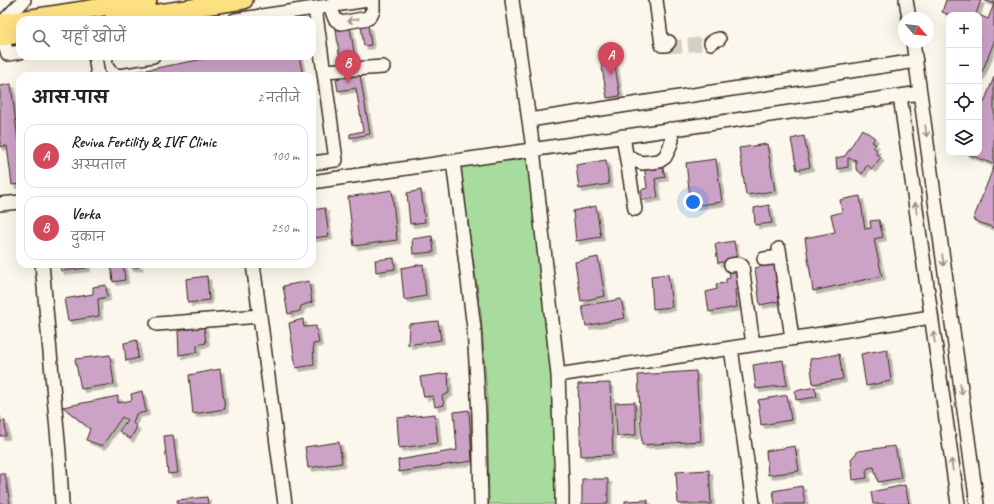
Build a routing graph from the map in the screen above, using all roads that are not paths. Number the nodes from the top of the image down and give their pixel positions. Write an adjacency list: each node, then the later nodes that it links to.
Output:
1 (24, 0): 16 (street)
2 (148, 0): 12 (main road)
3 (244, 0): 13 (main road)
4 (368, 0): 9 (street)
5 (373, 0): 9 (street, one-way to 9)
6 (512, 0): 30 (street)
7 (656, 0): 18 (street)
8 (906, 0): 11 (street)
9 (330, 6): 10 (street)
10 (315, 8): 14 (street); 26 (street)
11 (908, 12)
12 (70, 16)
13 (139, 16)
14 (284, 16)
15 (16, 27): 16 (main road)
16 (1, 30): 17 (main road); 20 (street)
17 (16, 33)
18 (668, 45)
19 (914, 48): 24 (street)
20 (9, 54)
21 (96, 60): 27 (street)
22 (125, 60): 23 (street)
23 (120, 61)
24 (916, 61): 28 (street); 30 (street)
25 (383, 67): 26 (street)
26 (324, 71): 36 (street)
27 (97, 72)
28 (920, 93): 29 (street); 58 (street, one-way to 58)
29 (900, 96): 31 (street); 46 (street, one-way to 29)
30 (529, 120): 33 (street)
31 (670, 129): 32 (street); 34 (street)
32 (623, 136): 33 (street); 34 (street)
33 (533, 149): 35 (street); 51 (street)
34 (626, 155): 40 (street)
35 (453, 161): 37 (street); 54 (street)
36 (316, 162)
37 (316, 181)
38 (16, 202): 39 (street)
39 (0, 204)
40 (635, 209)
41 (764, 259): 48 (street)
42 (731, 265): 49 (street)
43 (42, 268): 52 (street)
44 (254, 268): 45 (street)
45 (260, 316): 47 (street); 53 (street)
46 (931, 317): 48 (street); 57 (street, one-way to 46)
47 (157, 324)
48 (792, 338): 49 (street)
49 (753, 344): 50 (street)
50 (731, 348): 51 (street); 56 (street)
51 (558, 375): 55 (street)
52 (62, 504)
53 (285, 504)
54 (481, 504)
55 (562, 504)
56 (753, 504)
57 (958, 504)
58 (977, 504)

